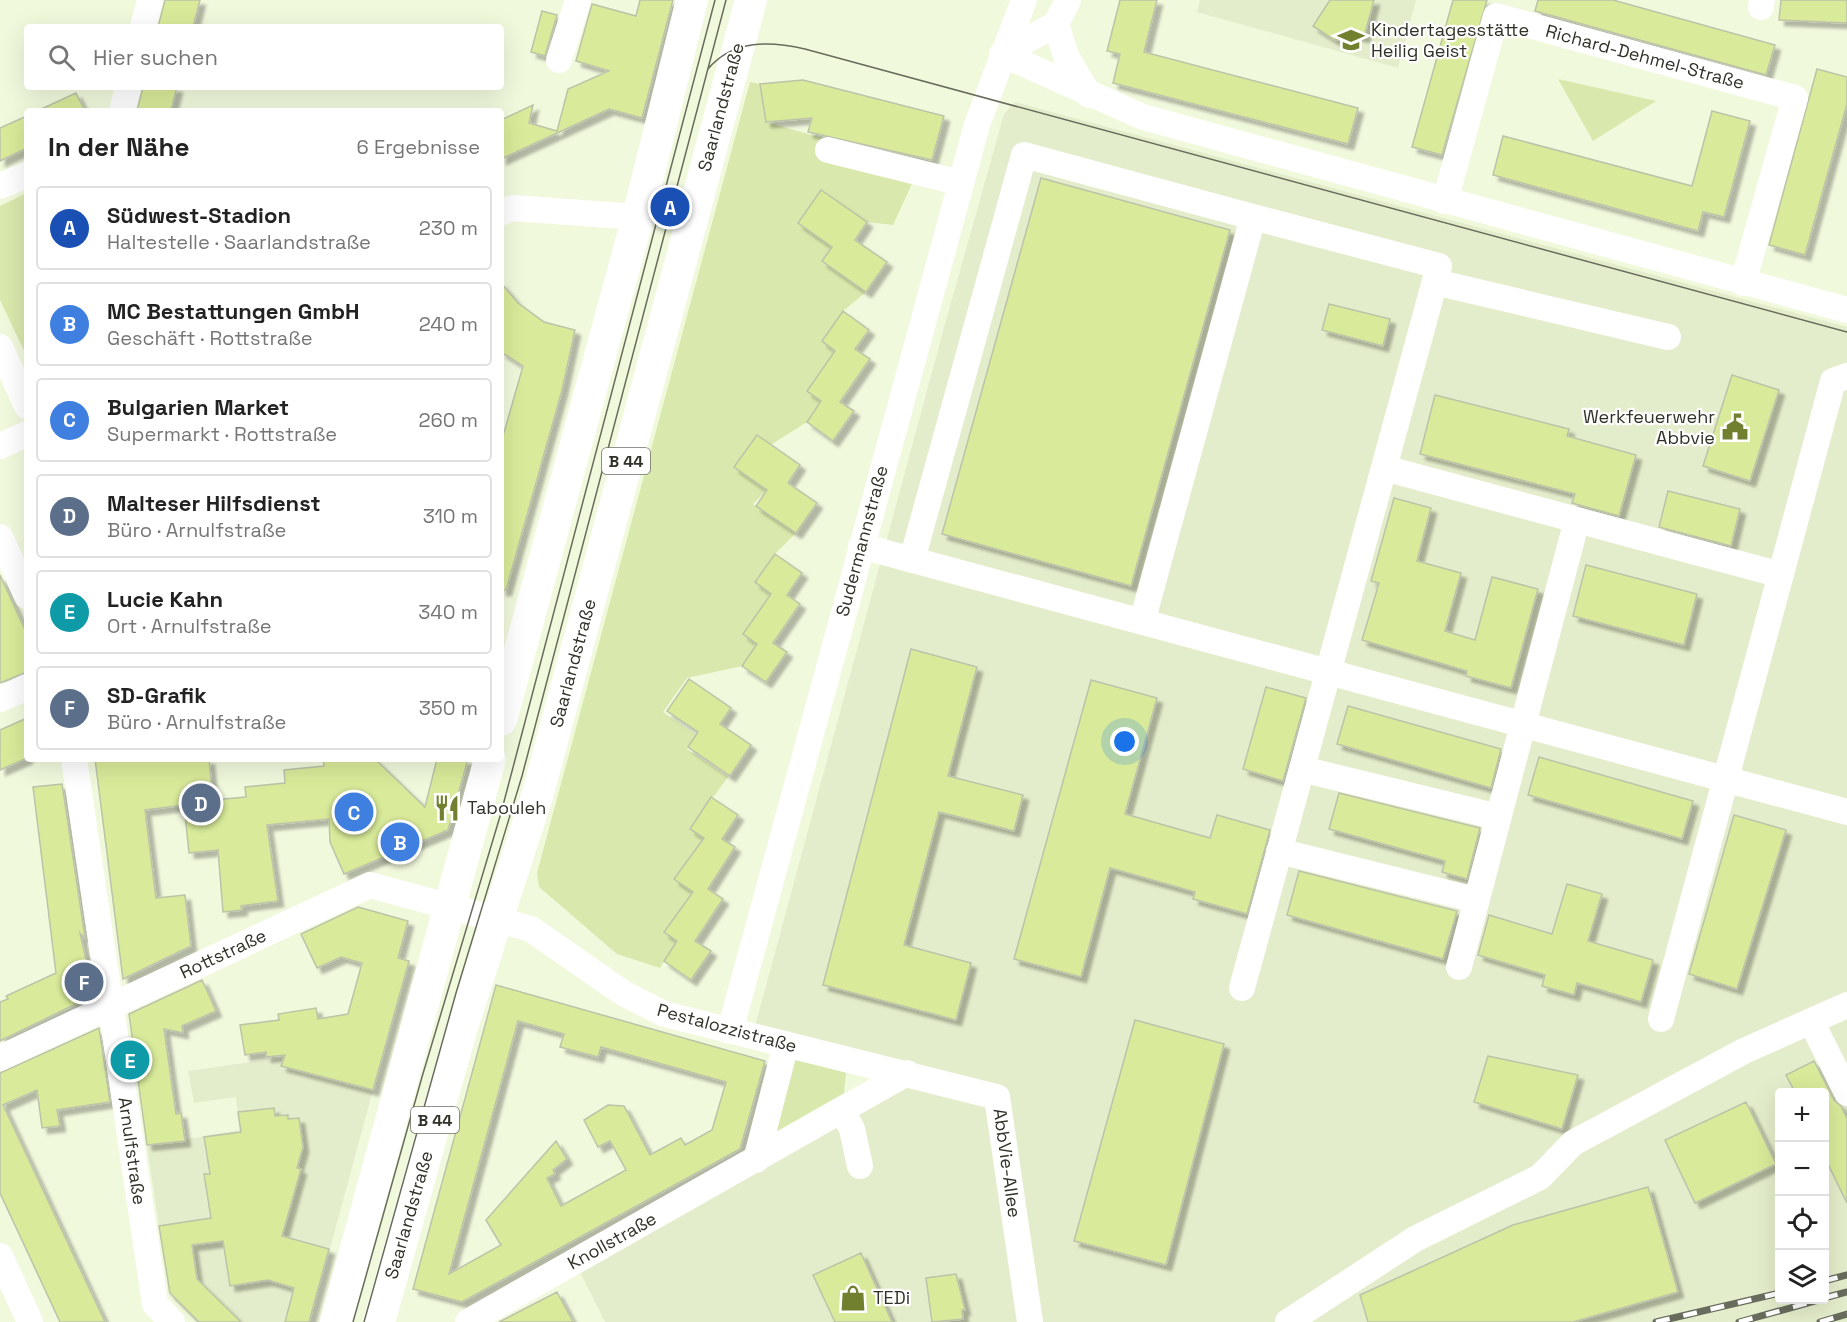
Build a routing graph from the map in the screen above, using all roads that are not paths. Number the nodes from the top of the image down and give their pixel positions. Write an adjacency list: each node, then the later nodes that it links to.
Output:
1 (150, 0): 7 (street)
2 (578, 0): 10 (street)
3 (692, 0): 18 (main road, B 44)
4 (751, 0): 53 (main road, Saarlandstraße / B 44)
5 (1024, 0): 9 (street, Sudermannstraße)
6 (1068, 0): 8 (street)
7 (144, 24)
8 (1056, 24): 9 (street); 11 (street)
9 (1002, 54): 11 (street); 14 (street, Sudermannstraße)
10 (559, 60)
11 (1089, 95): 16 (street)
12 (828, 150): 14 (street)
13 (24, 176): 15 (street)
14 (961, 183): 33 (street, Sudermannstraße)
15 (0, 186)
16 (1445, 201): 21 (street); 21 (street, Richard-Dehmel-Straße)
17 (504, 212): 18 (street)
18 (638, 217): 38 (main road, B 44)
19 (1253, 217): 20 (street); 34 (street); 37 (street)
20 (1435, 282): 23 (street); 30 (street)
21 (1743, 283): 22 (street)
22 (1847, 310)
23 (1668, 337)
24 (0, 347): 26 (street)
25 (1847, 376): 27 (street)
26 (24, 399)
27 (1836, 413): 35 (street)
28 (24, 435): 29 (street)
29 (0, 446)
30 (1384, 468): 31 (street); 39 (street)
31 (1577, 520): 35 (street); 43 (street)
32 (0, 537): 36 (street)
33 (861, 546): 34 (street); 60 (street, Sudermannstraße)
34 (912, 560): 37 (street)
35 (1781, 575): 47 (street)
36 (24, 589)
37 (1142, 622): 39 (street)
38 (510, 654): 41 (main road, B 44)
39 (1328, 673): 43 (street); 46 (street)
40 (24, 688): 42 (street)
41 (504, 698)
42 (0, 699)
43 (1521, 724): 47 (street); 49 (street)
44 (74, 762): 57 (street, Arnulfstraße)
45 (489, 762): 52 (main road, B 44)
46 (1302, 769): 49 (street); 50 (street)
47 (1726, 780): 48 (street); 58 (street)
48 (1847, 812)
49 (1498, 817): 51 (street)
50 (1279, 851): 51 (street); 55 (street)
51 (1476, 900): 54 (street)
52 (451, 907): 53 (street, Rottstraße); 57 (street, Rottstraße); 72 (main road, B 44)
53 (497, 920): 60 (street, Pestalozzistraße); 69 (main road, Saarlandstraße / B 44)
54 (1459, 967)
55 (1242, 988)
56 (1847, 1005): 59 (street)
57 (111, 1007): 62 (street, Rottstraße); 71 (street, Arnulfstraße)
58 (1661, 1020)
59 (1811, 1021): 64 (street); 75 (street)
60 (730, 1031): 61 (street, Pestalozzistraße)
61 (786, 1044): 63 (street, Pestalozzistraße); 66 (street)
62 (0, 1058)
63 (907, 1073): 65 (street, Knollstraße); 74 (street, AbbVie-Allee)
64 (1847, 1093)
65 (842, 1110): 66 (street, Knollstraße); 67 (street)
66 (756, 1160): 73 (street, Knollstraße)
67 (860, 1166)
68 (0, 1256): 70 (street)
69 (383, 1321)
70 (30, 1322)
71 (172, 1322)
72 (336, 1322)
73 (468, 1322)
74 (1030, 1322)
75 (1288, 1322)

